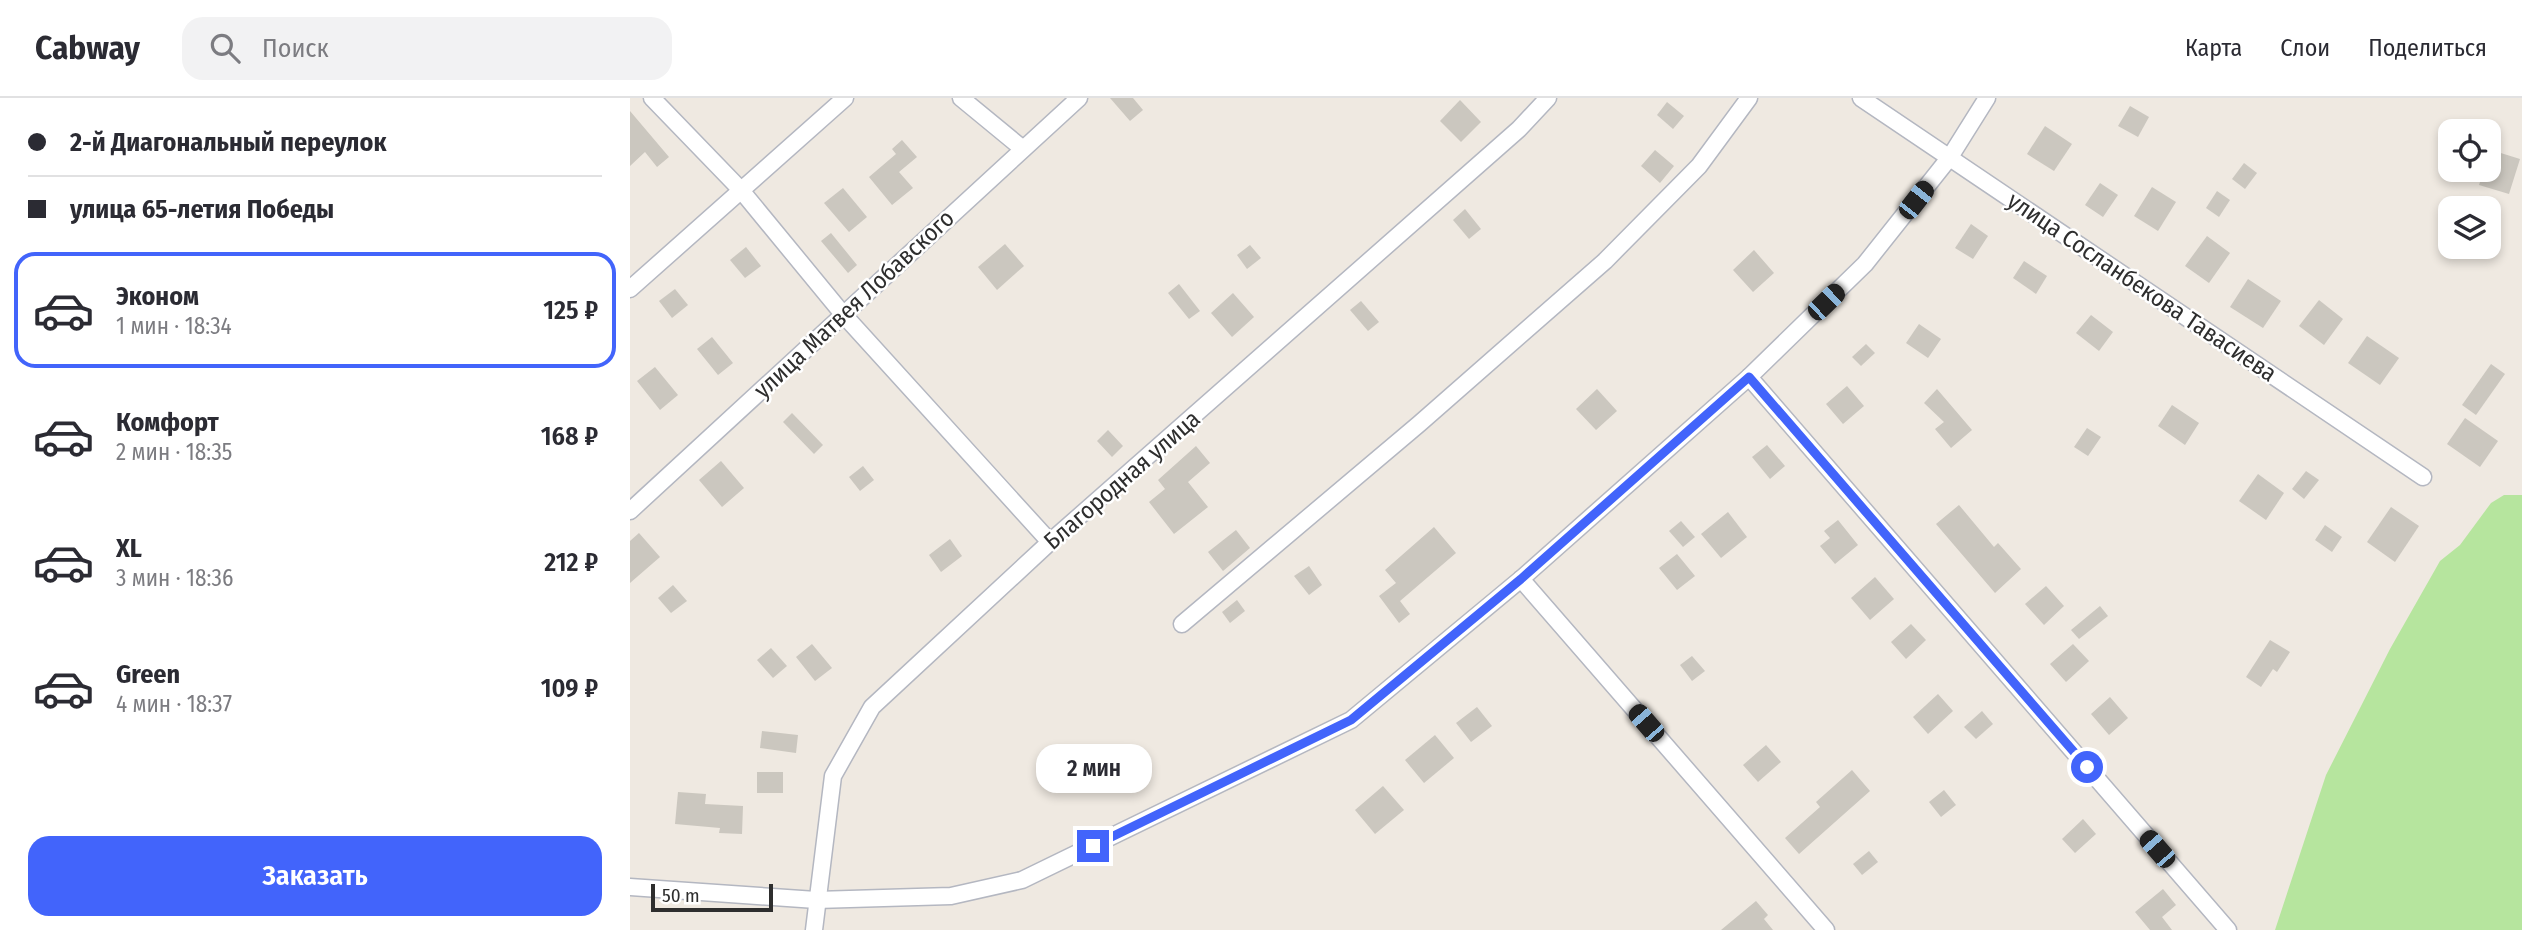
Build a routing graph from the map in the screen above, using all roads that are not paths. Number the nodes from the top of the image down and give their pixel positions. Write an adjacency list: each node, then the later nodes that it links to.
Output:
1 (652, 98): 11 (street)
2 (845, 98): 11 (street)
3 (961, 98): 9 (street)
4 (1079, 98): 9 (street, улица Матвея Лобавского)
5 (1548, 98): 17 (street, Благородная улица)
6 (1749, 98): 19 (street)
7 (1861, 98): 10 (street, улица Сосланбекова Тавасиева)
8 (1987, 98): 10 (street)
9 (1023, 149): 13 (street, улица Матвея Лобавского)
10 (1950, 157): 14 (street); 15 (street, улица Сосланбекова Тавасиева)
11 (740, 189): 12 (street); 13 (street)
12 (630, 289)
13 (842, 313): 16 (street, улица Матвея Лобавского); 17 (street)
14 (1749, 377): 18 (street); 24 (street)
15 (2423, 477)
16 (631, 508)
17 (1050, 542): 21 (street, Благородная улица)
18 (1521, 579): 21 (street); 23 (street)
19 (1182, 624)
20 (630, 887): 21 (street)
21 (816, 900): 22 (street, Благородная улица)
22 (814, 930)
23 (1826, 930)
24 (2228, 930)

